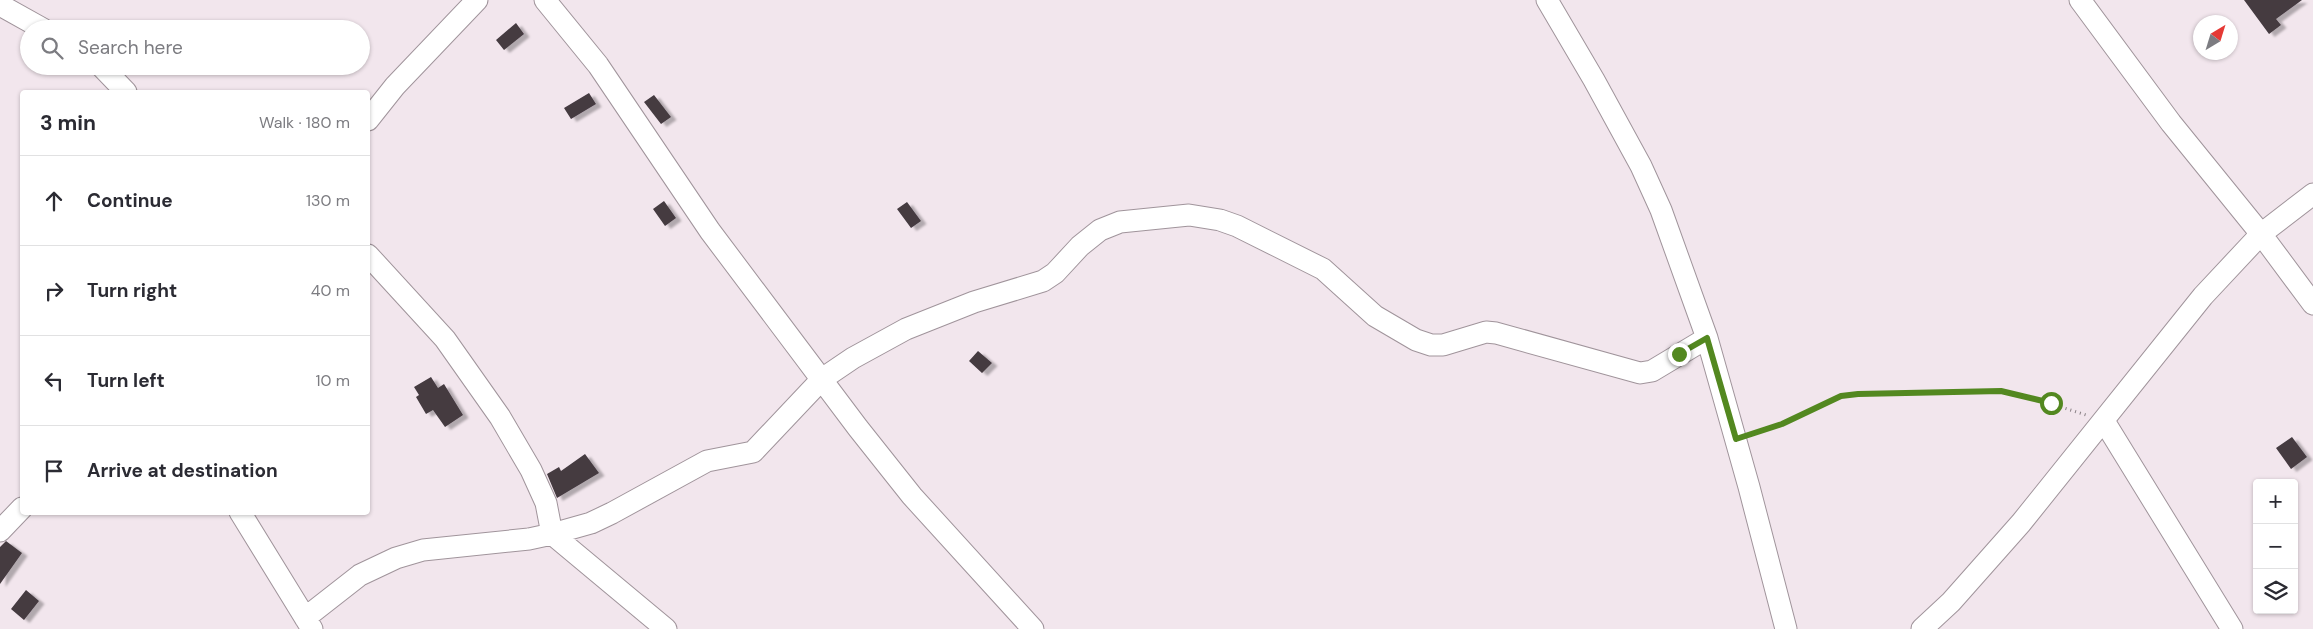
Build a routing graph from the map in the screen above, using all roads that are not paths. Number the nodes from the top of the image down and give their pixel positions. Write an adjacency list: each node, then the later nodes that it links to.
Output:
1 (477, 0): 9 (street)
2 (545, 0): 15 (street)
3 (1547, 0): 14 (street)
4 (2080, 0): 11 (street)
5 (0, 4): 6 (street)
6 (28, 20)
7 (110, 75): 8 (street)
8 (124, 90)
9 (370, 118)
10 (2313, 194): 11 (street)
11 (2261, 234): 13 (street); 16 (street)
12 (370, 257): 20 (street)
13 (2313, 304)
14 (1707, 338): 15 (street); 24 (street)
15 (822, 379): 20 (street); 23 (street)
16 (2104, 421): 25 (street); 26 (street)
17 (20, 510): 19 (street)
18 (242, 515): 21 (street)
19 (0, 531)
20 (552, 534): 21 (street); 22 (street)
21 (309, 624)
22 (666, 629)
23 (1033, 629)
24 (1786, 629)
25 (1922, 629)
26 (2232, 629)

